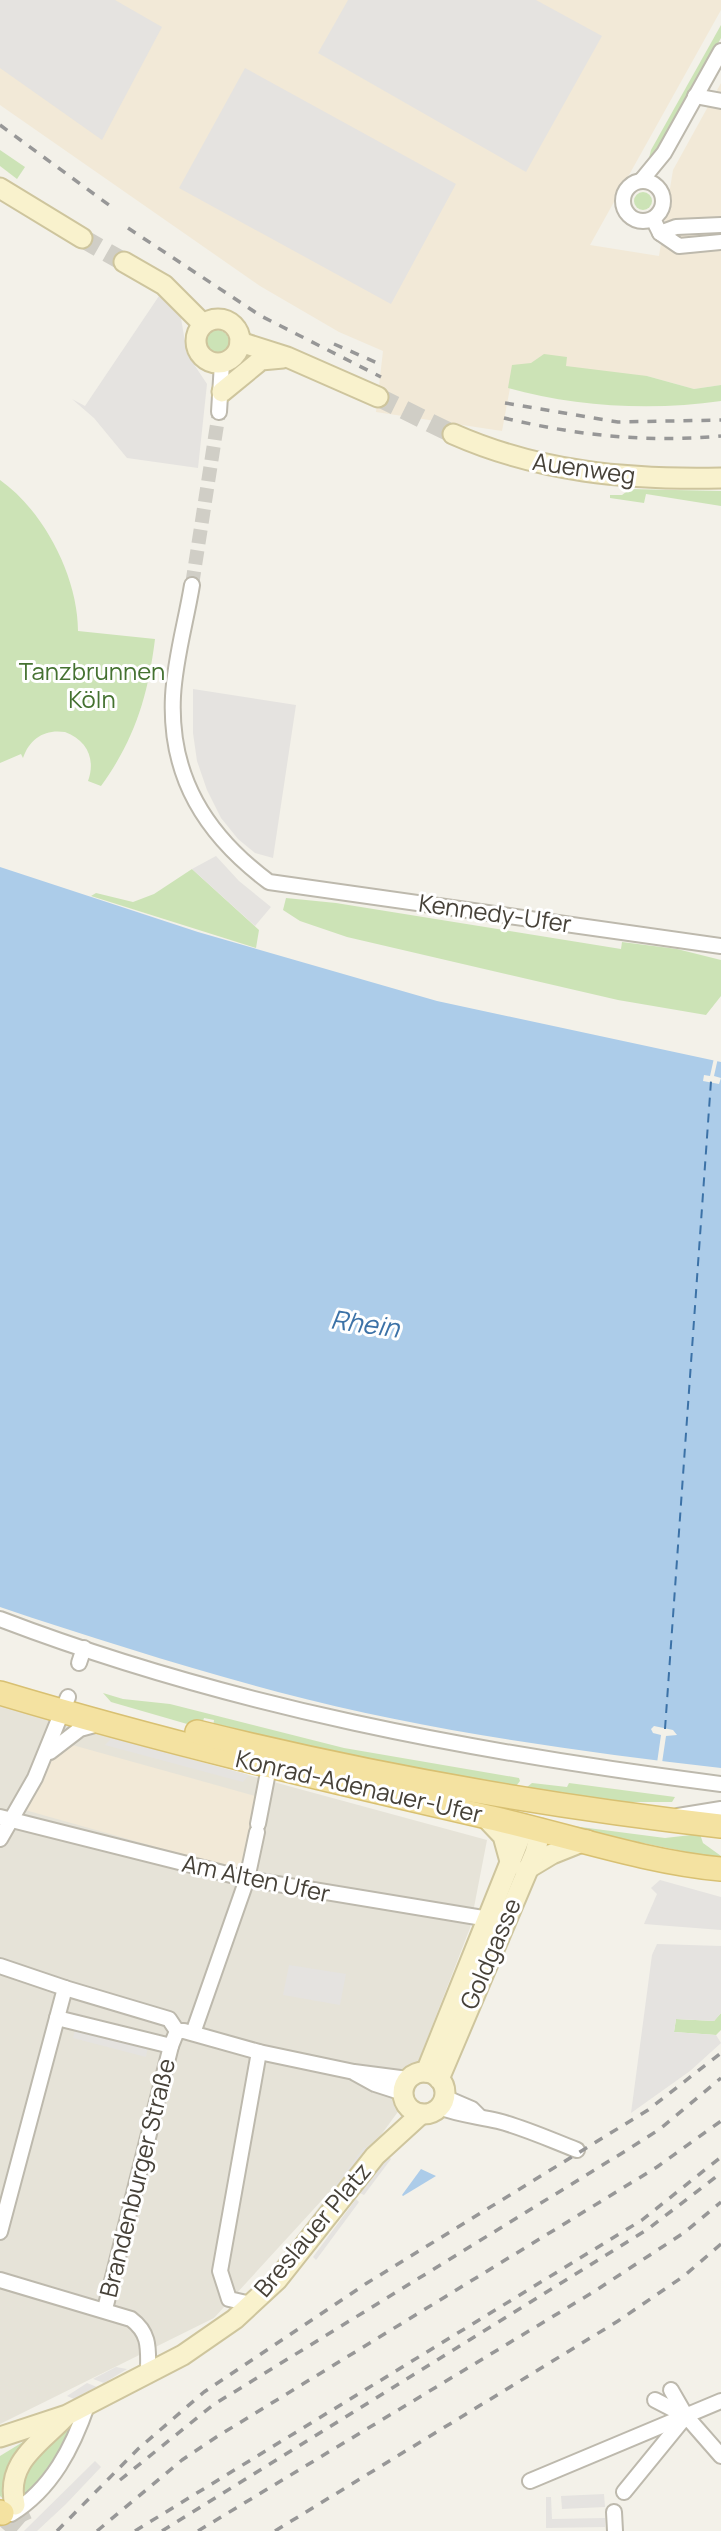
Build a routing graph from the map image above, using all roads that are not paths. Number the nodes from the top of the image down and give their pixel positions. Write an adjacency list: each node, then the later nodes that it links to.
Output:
1 (720, 57): 2 (street)
2 (695, 96): 3 (street); 4 (street)
3 (721, 101)
4 (664, 153): 5 (street); 6 (street)
5 (641, 181): 6 (street); 8 (street)
6 (658, 187): 8 (street)
7 (0, 188): 11 (main road)
8 (653, 219): 10 (street)
9 (721, 225): 10 (street)
10 (660, 233): 12 (street)
11 (82, 238)
12 (721, 242)
13 (124, 262): 14 (main road)
14 (203, 324): 15 (main road); 17 (main road)
15 (240, 342): 16 (main road); 17 (main road)
16 (287, 357): 18 (main road); 19 (main road)
17 (222, 363): 19 (street)
18 (378, 397)
19 (221, 402)
20 (453, 433): 21 (main road, Auenweg)
21 (721, 478)
22 (192, 585): 23 (street, Kennedy-Ufer)
23 (721, 946)
24 (0, 1619): 25 (street)
25 (83, 1648): 26 (street); 33 (street)
26 (79, 1664)
27 (0, 1678): 29 (main road, Konrad-Adenauer-Ufer)
28 (0, 1693): 29 (main road, Konrad-Adenauer-Ufer)
29 (66, 1704): 30 (main road, Konrad-Adenauer-Ufer); 31 (street); 36 (main road, Konrad-Adenauer-Ufer)
30 (105, 1722): 31 (street); 32 (main road, Konrad-Adenauer-Ufer)
31 (46, 1755): 37 (street)
32 (269, 1767): 35 (main road, Konrad-Adenauer-Ufer); 45 (street)
33 (721, 1784)
34 (721, 1809): 38 (street)
35 (484, 1816): 36 (main road, Konrad-Adenauer-Ufer); 43 (main road)
36 (532, 1818): 38 (main road); 41 (main road, Konrad-Adenauer-Ufer); 43 (main road, Goldgasse)
37 (5, 1819): 40 (street); 45 (street, Am Alten Ufer)
38 (663, 1820): 39 (main road)
39 (721, 1826)
40 (0, 1839)
41 (587, 1840): 42 (main road, Konrad-Adenauer-Ufer); 43 (main road)
42 (688, 1866): 44 (main road, Konrad-Adenauer-Ufer); 46 (street)
43 (519, 1867): 47 (main road, Goldgasse)
44 (721, 1869)
45 (247, 1879): 47 (street, Am Alten Ufer); 52 (street)
46 (721, 1882)
47 (497, 1920): 55 (main road, Goldgasse)
48 (0, 1966): 49 (street)
49 (65, 1988): 50 (street); 51 (street)
50 (57, 2018): 53 (street); 57 (street)
51 (177, 2031): 52 (street); 53 (street, Brandenburger Straße)
52 (193, 2033): 54 (street)
53 (171, 2046): 60 (street, Brandenburger Straße)
54 (259, 2052): 55 (street); 59 (street)
55 (423, 2093): 56 (street); 59 (main road, Breslauer Platz)
56 (576, 2150)
57 (0, 2232)
58 (0, 2280): 60 (street)
59 (251, 2304): 61 (main road, Breslauer Platz)
60 (104, 2309): 61 (street)
61 (148, 2373): 64 (main road, Breslauer Platz)
62 (665, 2397): 66 (street)
63 (721, 2400): 66 (street)
64 (88, 2403): 65 (main road, Breslauer Platz); 72 (street)
65 (67, 2415): 67 (main road); 72 (main road)
66 (685, 2416): 68 (street); 69 (street); 70 (street)
67 (3, 2439)
68 (721, 2456)
69 (530, 2481)
70 (624, 2492)
71 (614, 2512): 73 (street)
72 (4, 2513)
73 (615, 2531)

